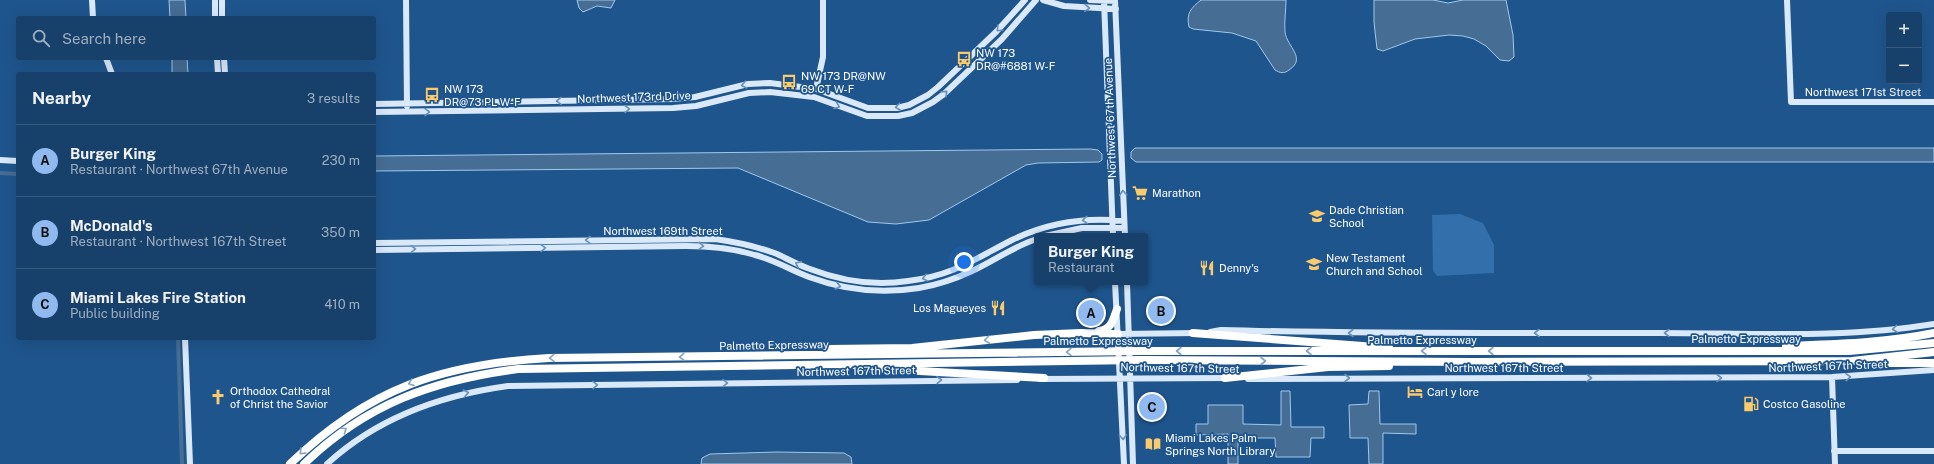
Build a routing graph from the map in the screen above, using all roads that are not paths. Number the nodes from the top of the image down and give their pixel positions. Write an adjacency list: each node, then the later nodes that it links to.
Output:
1 (92, 0): 15 (street)
2 (215, 0): 16 (street)
3 (222, 0): 17 (street)
4 (406, 0): 31 (street)
5 (823, 0): 27 (street)
6 (1025, 0): 27 (street, Northwest 173rd Drive, one-way to 27)
7 (1036, 0): 29 (street, Northwest 173rd Drive, one-way to 7)
8 (1043, 0): 13 (street, one-way to 13)
9 (1090, 0): 10 (street)
10 (1104, 0): 12 (street); 13 (street, Northwest 67th Avenue)
11 (1787, 0): 30 (street, Northwest 171st Street)
12 (1115, 1): 14 (street, Northwest 67th Avenue)
13 (1105, 8): 14 (street); 25 (street, Northwest 67th Avenue)
14 (1116, 9): 21 (street, Northwest 67th Avenue)
15 (94, 16)
16 (215, 16)
17 (222, 16)
18 (107, 60): 22 (street)
19 (217, 60): 23 (street)
20 (224, 60): 24 (street)
21 (1118, 66): 25 (street); 28 (street, Northwest 67th Avenue)
22 (111, 72)
23 (218, 72)
24 (225, 72)
25 (1108, 78): 28 (street); 37 (street, Northwest 67th Avenue)
26 (759, 84): 27 (street, Northwest 173rd Drive); 29 (street); 31 (street, Northwest 173rd Drive, one-way to 31)
27 (816, 89)
28 (1119, 91): 38 (street, Northwest 67th Avenue, one-way to 28)
29 (759, 92): 34 (street, Northwest 173rd Drive, one-way to 29)
30 (1934, 102)
31 (407, 103): 32 (street, Northwest 173rd Drive); 34 (street)
32 (376, 104)
33 (376, 112): 34 (street, Northwest 173rd Drive)
34 (407, 112)
35 (0, 160): 36 (street)
36 (16, 161)
37 (1112, 220): 38 (street, Northwest 169th Street); 39 (street, Northwest 67th Avenue); 46 (street, Northwest 169th Street, one-way to 46)
38 (1124, 224): 39 (street); 42 (street, Northwest 67th Avenue)
39 (1112, 227): 40 (street); 41 (street, Northwest 67th Avenue)
40 (1059, 233)
41 (1113, 233)
42 (1125, 233)
43 (1034, 240): 47 (street, Northwest 169th Street)
44 (376, 243): 48 (street, Northwest 169th Street, one-way to 44)
45 (376, 250): 51 (street, Northwest 169th Street, one-way to 51)
46 (950, 272): 47 (street); 48 (street, Northwest 169th Street, one-way to 48)
47 (953, 279): 51 (street, Northwest 169th Street)
48 (894, 283): 51 (street)
49 (1115, 285): 52 (street)
50 (1127, 285): 55 (street)
51 (892, 291)
52 (1117, 309): 54 (highway); 57 (street)
53 (1934, 324): 58 (street, one-way to 58)
54 (1093, 332): 57 (highway); 64 (highway, one-way to 64)
55 (1129, 333): 57 (street); 58 (street); 73 (street)
56 (1934, 333): 61 (highway)
57 (1118, 334): 72 (street)
58 (1193, 334): 62 (highway)
59 (185, 340): 77 (street)
60 (1934, 343): 61 (highway, Palmetto Expressway)
61 (1712, 350): 62 (highway, Palmetto Expressway, one-way to 62)
62 (1404, 351): 64 (highway, Palmetto Expressway, one-way to 64)
63 (1934, 352): 65 (highway, Palmetto Expressway)
64 (735, 356): 78 (highway, Palmetto Expressway, one-way to 78)
65 (1852, 361): 66 (highway, Palmetto Expressway); 67 (highway)
66 (1472, 362): 68 (highway, Palmetto Expressway, one-way to 66); 74 (highway)
67 (1934, 363)
68 (845, 364): 71 (highway); 79 (highway, Palmetto Expressway, one-way to 68)
69 (1934, 370): 70 (street, Northwest 167th Street, one-way to 69)
70 (1832, 377): 74 (street, Northwest 167th Street, one-way to 70); 75 (street)
71 (1044, 378): 72 (street, Northwest 167th Street); 80 (street, Northwest 167th Street, one-way to 71)
72 (1119, 378): 73 (street, Northwest 167th Street); 81 (street, one-way to 81)
73 (1130, 378): 74 (street, Northwest 167th Street); 82 (street)
74 (1225, 378)
75 (1834, 451): 76 (street); 83 (street)
76 (1934, 451)
77 (190, 464)
78 (290, 464)
79 (304, 464)
80 (327, 464)
81 (1124, 464)
82 (1133, 464)
83 (1835, 464)

